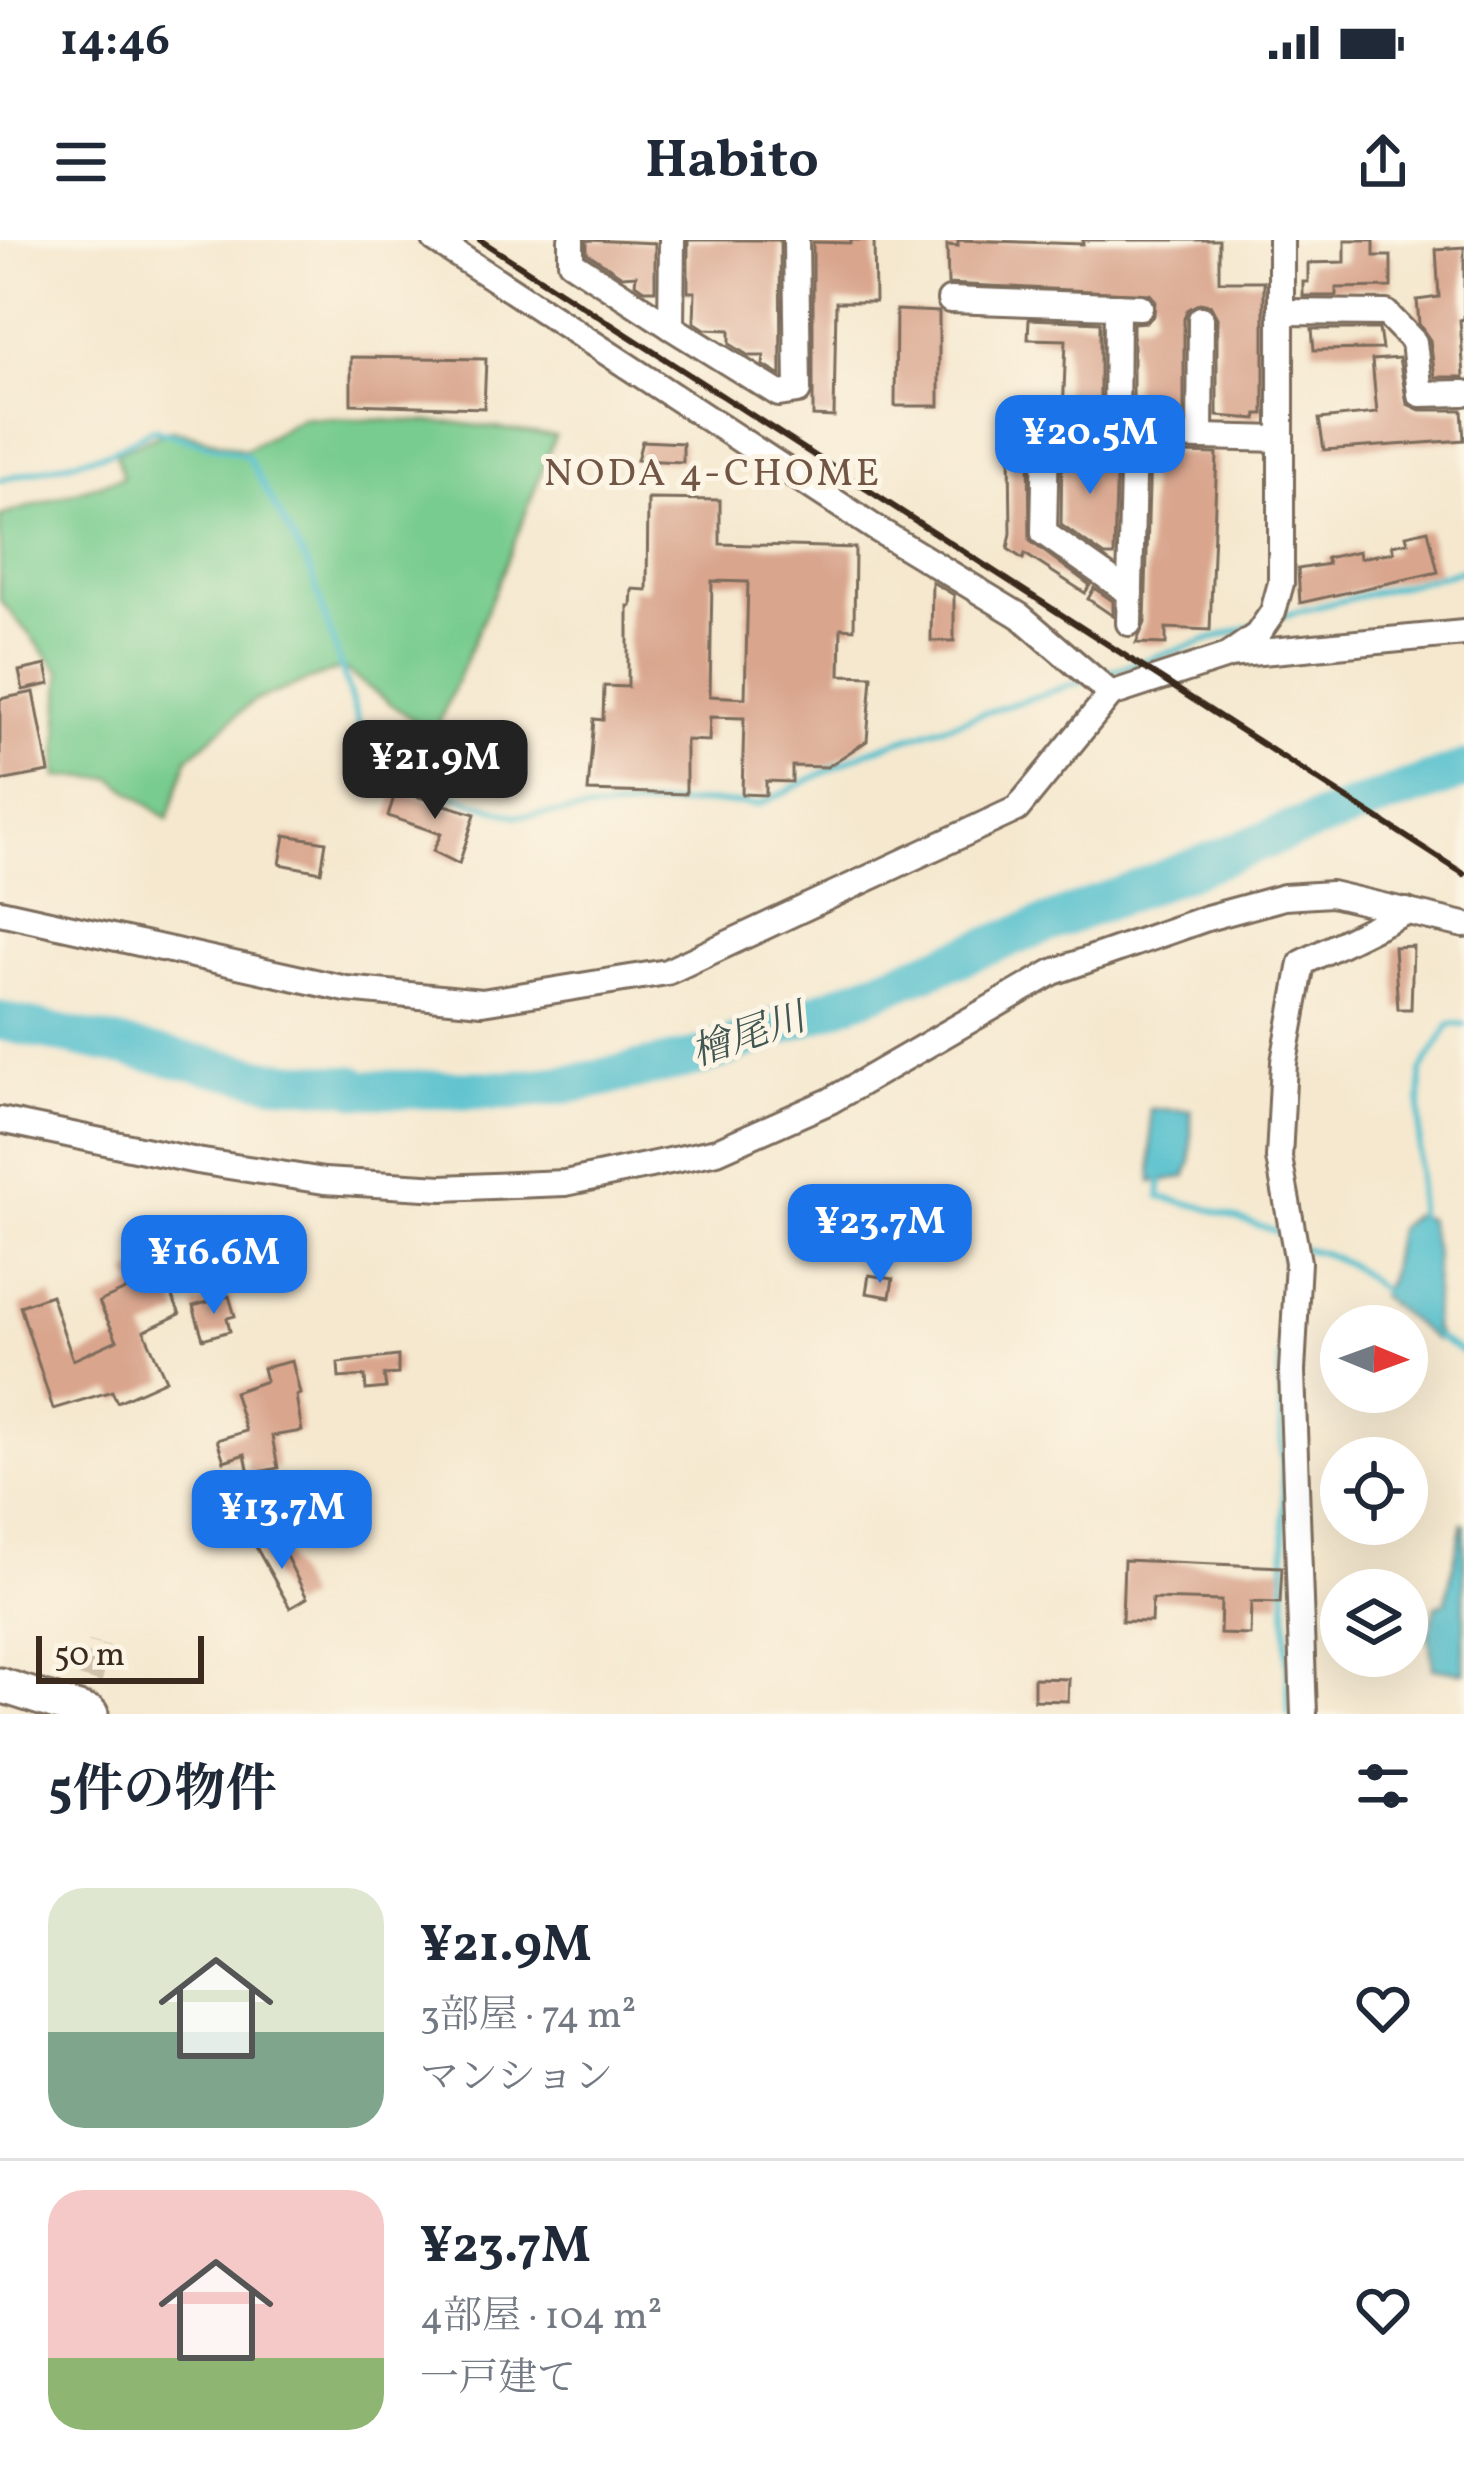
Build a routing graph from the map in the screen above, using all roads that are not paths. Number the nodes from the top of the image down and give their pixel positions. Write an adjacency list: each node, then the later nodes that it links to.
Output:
1 (435, 240): 18 (street)
2 (572, 240): 9 (street)
3 (672, 240): 9 (street)
4 (796, 240): 9 (street)
5 (1280, 240): 7 (street)
6 (950, 300): 11 (street)
7 (1281, 312): 10 (street); 13 (street)
8 (1201, 319): 12 (street)
9 (670, 326)
10 (1464, 393)
11 (1125, 436): 12 (street); 14 (street); 14 (street)
12 (1200, 437): 13 (street)
13 (1281, 439): 17 (street)
14 (1130, 593): 15 (street)
15 (1129, 623)
16 (1464, 633): 17 (street)
17 (1227, 656): 18 (street)
18 (1111, 694): 20 (street)
19 (1407, 910): 21 (street); 22 (street); 25 (street)
20 (0, 912)
21 (1464, 925)
22 (0, 1120)
23 (0, 1685): 24 (main road)
24 (91, 1714)
25 (1304, 1714)

